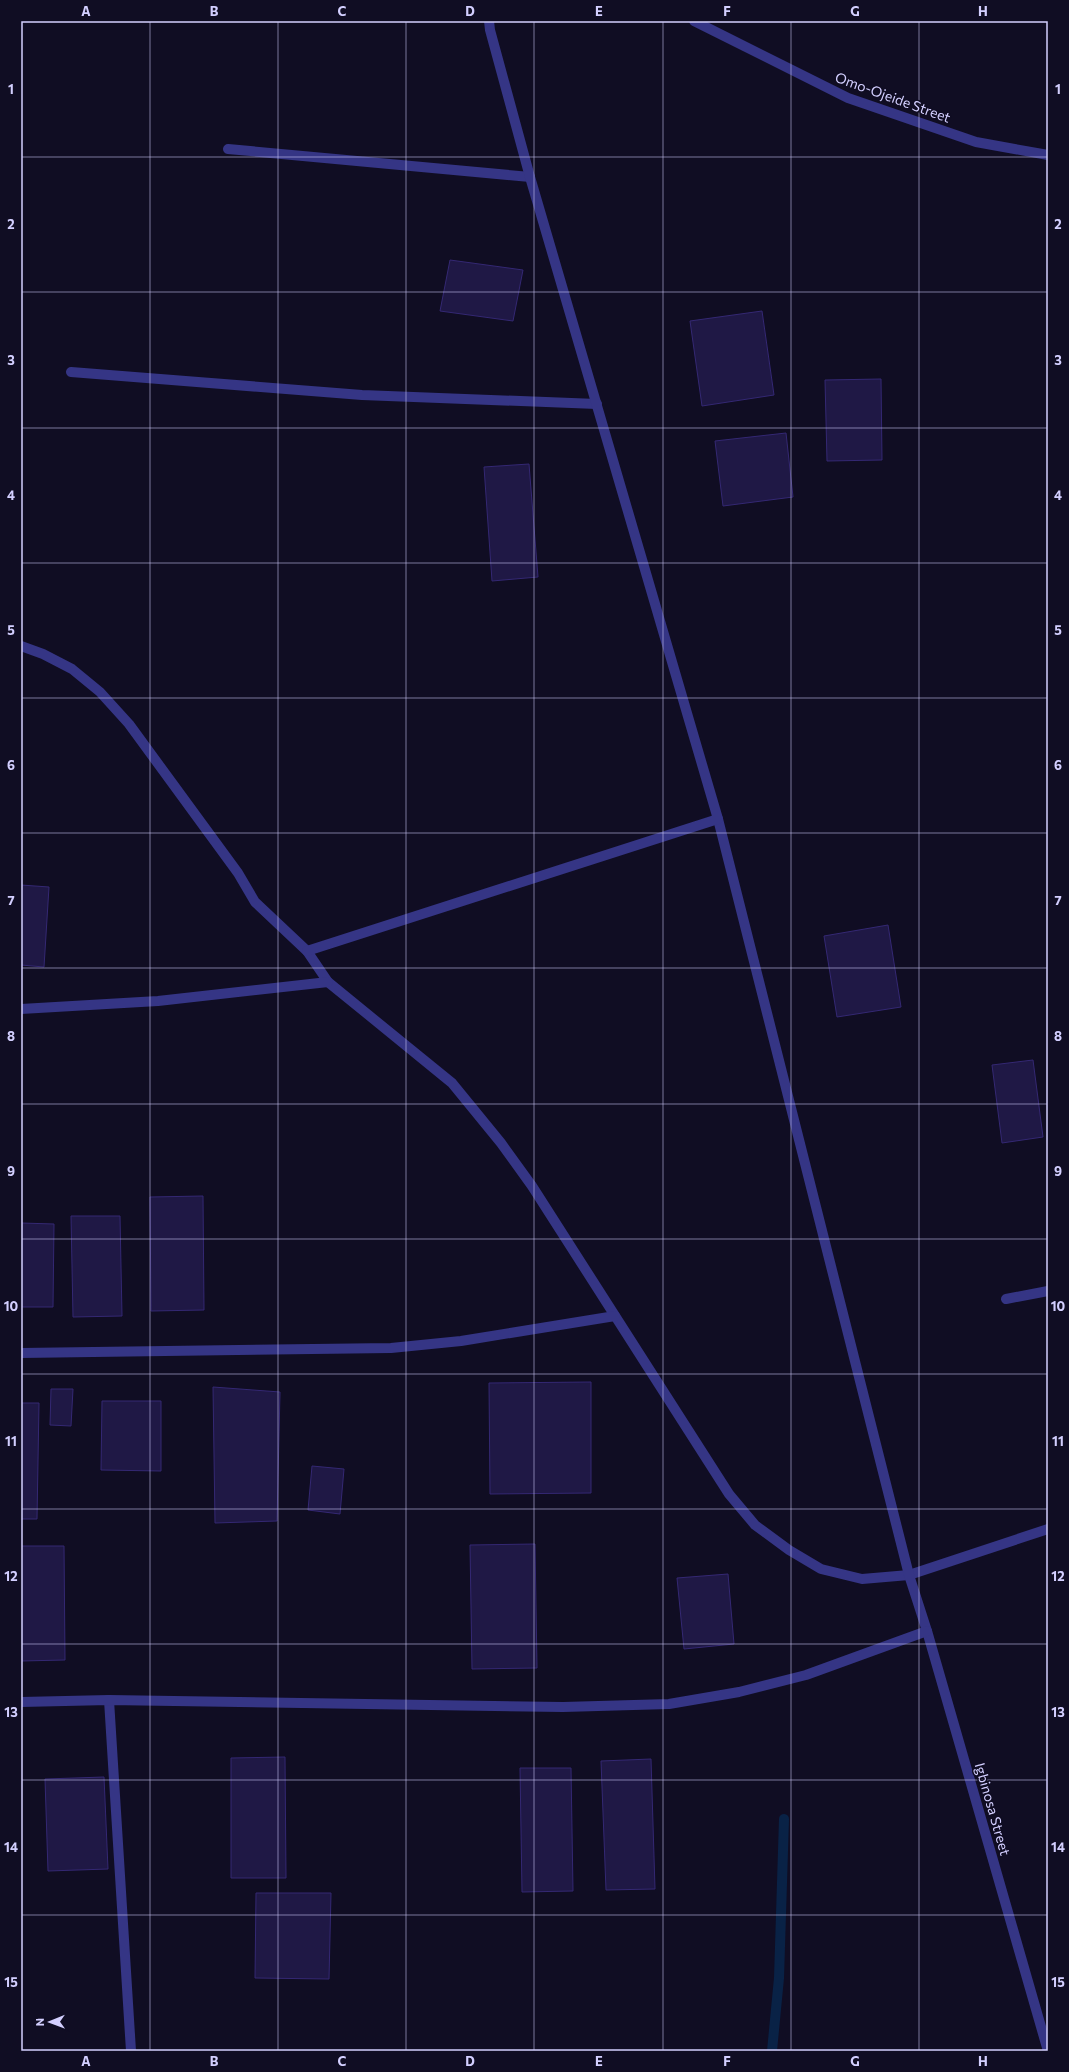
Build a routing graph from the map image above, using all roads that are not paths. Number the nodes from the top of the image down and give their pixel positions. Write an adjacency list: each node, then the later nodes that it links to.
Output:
1 (489, 21): 5 (street, Igbinosa Street)
2 (694, 21): 4 (street, Omo-Ojeide Street)
3 (228, 149): 5 (street)
4 (1048, 155)
5 (530, 177): 7 (street, Igbinosa Street)
6 (71, 372): 7 (street)
7 (597, 404): 9 (street, Igbinosa Street)
8 (21, 646): 10 (street)
9 (718, 819): 10 (street); 18 (street, Igbinosa Street)
10 (307, 951): 11 (street)
11 (328, 982): 12 (street); 15 (street)
12 (21, 1009)
13 (1048, 1291): 14 (street)
14 (1006, 1299)
15 (615, 1316): 16 (street); 18 (street)
16 (21, 1353)
17 (1048, 1529): 18 (street)
18 (909, 1575): 19 (street, Igbinosa Street)
19 (927, 1631): 20 (street); 23 (street, Igbinosa Street)
20 (109, 1700): 21 (street); 22 (street)
21 (21, 1702)
22 (131, 2051)
23 (1048, 2051)

